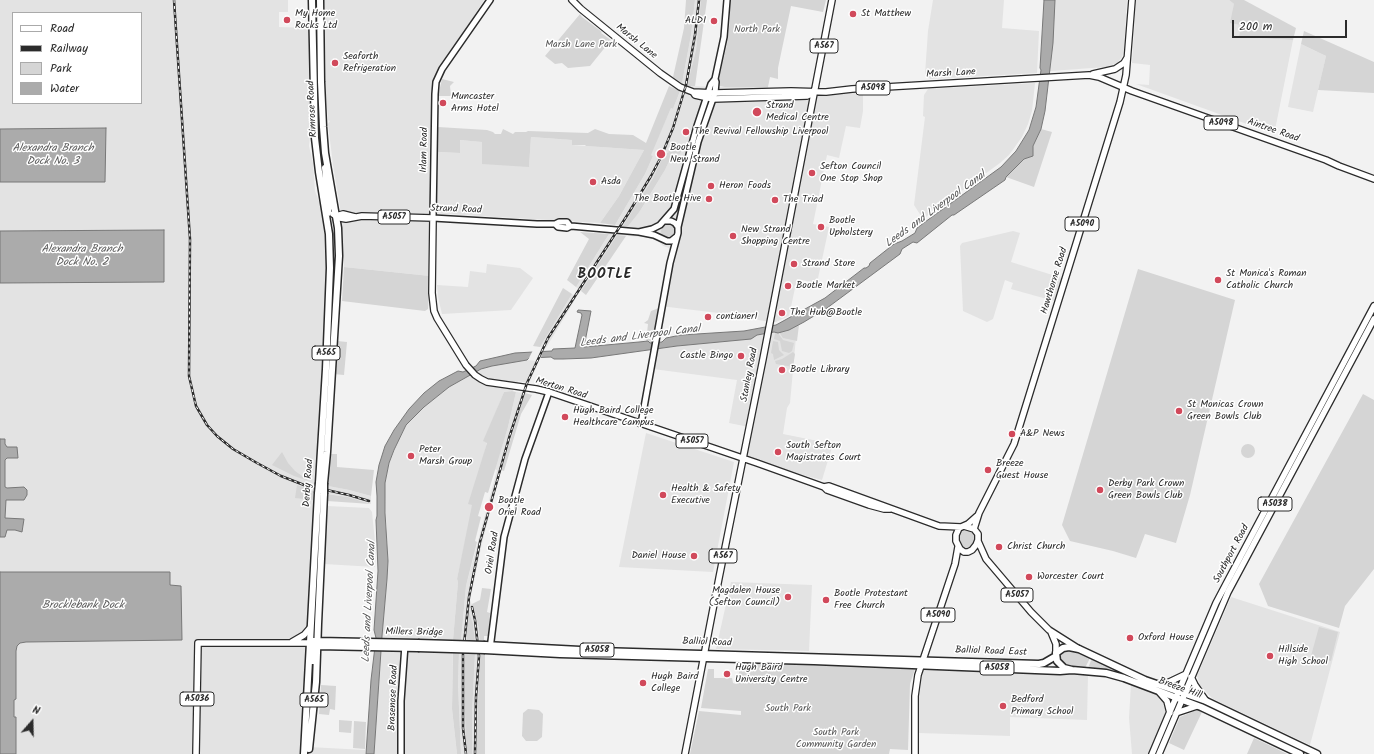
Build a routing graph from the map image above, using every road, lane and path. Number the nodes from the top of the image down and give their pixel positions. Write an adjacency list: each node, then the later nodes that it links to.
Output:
1 (312, 0): 17 (highway, Rimrose Road / A565)
2 (320, 0): 13 (highway, Rimrose Road / A565)
3 (490, 0): 20 (street, Irlam Road)
4 (572, 0): 12 (main road, Marsh Lane / A5098)
5 (727, 0): 12 (street)
6 (832, 0): 11 (main road, Stanley Road / A567)
7 (1132, 0): 8 (main road, Hawthorne Road / A5090)
8 (1128, 56): 9 (main road, Marsh Lane / A5098); 10 (main road, Hawthorne Road / A5090)
9 (1086, 75): 10 (main road, Marsh Lane / A5098); 11 (main road, Marsh Lane / A5098)
10 (1124, 87): 14 (main road, Aintree Road / A5098); 40 (main road, Hawthorne Road / A5090)
11 (815, 92): 12 (main road, Marsh Lane / A5098); 37 (main road, Stanley Road / A567)
12 (711, 96): 22 (street); 24 (street)
13 (325, 153): 17 (highway); 18 (highway, Rimrose Road / A565)
14 (1326, 160): 15 (main road, Aintree Road / A5098); 16 (main road, Aintree Road / A5098)
15 (1374, 175)
16 (1374, 179)
17 (327, 211): 18 (main road, Strand Road); 31 (highway, Derby Road / A565)
18 (336, 216): 19 (main road, Strand Road); 21 (main road, Strand Road); 25 (highway, Derby Road / A565); 31 (highway)
19 (355, 217): 20 (main road, Strand Road / A5057); 21 (main road, Strand Road)
20 (433, 218): 26 (street, Strand Road); 33 (main road, Irlam Road / A5057)
21 (346, 219): 25 (main road)
22 (664, 221): 23 (street); 24 (street)
23 (660, 225): 26 (street, Strand Road); 28 (street)
24 (678, 227): 27 (street)
25 (338, 228): 38 (highway, Derby Road / A565)
26 (639, 232): 28 (street, Strand Road)
27 (676, 237): 29 (street); 30 (street)
28 (661, 238): 29 (street)
29 (668, 241): 30 (street)
30 (670, 263): 36 (street)
31 (330, 268): 38 (highway, Derby Road / A565)
32 (1374, 306): 62 (main road, Southport Road / A5038)
33 (436, 315): 35 (main road, Merton Road / A5057)
34 (1374, 319): 62 (main road, Southport Road / A5038)
35 (549, 392): 36 (main road, Merton Road / A5057); 56 (street, Oriel Road)
36 (641, 424): 37 (main road, Merton Road / A5057)
37 (743, 459): 41 (main road, Merton Road / A5057); 59 (main road, Stanley Road / A567)
38 (322, 483): 39 (highway, Derby Road / A565, bridge)
39 (321, 494): 50 (highway, Derby Road / A565); 54 (highway, Derby Road / A565)
40 (979, 513): 42 (main road, Hawthorne Road / A5090); 43 (main road, Hawthorne Road / A5090)
41 (939, 526): 42 (main road, Merton Road / A5057); 44 (main road, Merton Road / A5057)
42 (963, 527): 43 (main road); 44 (main road, A5090)
43 (974, 529): 45 (main road)
44 (955, 538): 46 (main road, A5090)
45 (978, 541): 47 (main road, A5090); 48 (main road, Breeze Hill / A5057)
46 (958, 547): 47 (main road); 49 (main road, A5090)
47 (968, 552): 48 (main road); 49 (main road, A5090)
48 (986, 558): 51 (main road, Breeze Hill / A5057)
49 (955, 564): 60 (main road, A5090)
50 (310, 628): 53 (main road); 54 (highway, Derby Road / A565)
51 (1049, 630): 57 (main road, Breeze Hill / A5057); 58 (main road, Breeze Hill / A5057)
52 (198, 643): 53 (main road, Millers Bridge / A5058); 71 (main road, A5036)
53 (288, 643): 54 (main road, Millers Bridge / A5058)
54 (315, 643): 55 (highway, Millers Bridge / A5058); 72 (highway, Derby Road / A565); 73 (highway, Derby Road / A565)
55 (403, 645): 56 (highway, Millers Bridge / A5058, bridge); 74 (street, Brasenose Road)
56 (487, 648): 59 (highway, Balliol Road / A5058)
57 (1079, 649): 58 (highway, Breeze Hill / A5058); 63 (highway, Breeze Hill / A5058)
58 (1056, 655): 60 (highway, Balliol Road East / A5058); 61 (highway, Breeze Hill / A5058)
59 (704, 656): 60 (highway, Balliol Road / A5058); 75 (main road, Stanley Road / A567)
60 (922, 662): 61 (highway, Balliol Road East / A5058); 76 (main road, A5090)
61 (1072, 670): 65 (highway, Breeze Hill / A5058)
62 (1189, 675): 63 (main road); 64 (main road, Southport Road / A5038); 67 (main road)
63 (1156, 684): 64 (highway, Breeze Hill / A5058)
64 (1182, 692): 66 (main road, Southport Road / A5038); 67 (highway, Breeze Hill / A5058)
65 (1160, 693): 66 (highway, Breeze Hill / A5058); 69 (main road)
66 (1179, 699): 68 (highway, Breeze Hill / A5058); 69 (main road, Southport Road / A5038); 70 (main road, Southport Road / A5038)
67 (1206, 702): 80 (highway, Breeze Hill / A5058)
68 (1197, 706): 70 (main road); 79 (highway, Breeze Hill / A5058)
69 (1170, 713): 77 (main road, Southport Road / A5038)
70 (1176, 713): 78 (main road, Southport Road / A5038)
71 (196, 754)
72 (304, 754)
73 (308, 754)
74 (401, 754)
75 (685, 754)
76 (916, 754)
77 (1152, 754)
78 (1159, 754)
79 (1300, 754)
80 (1317, 754)

